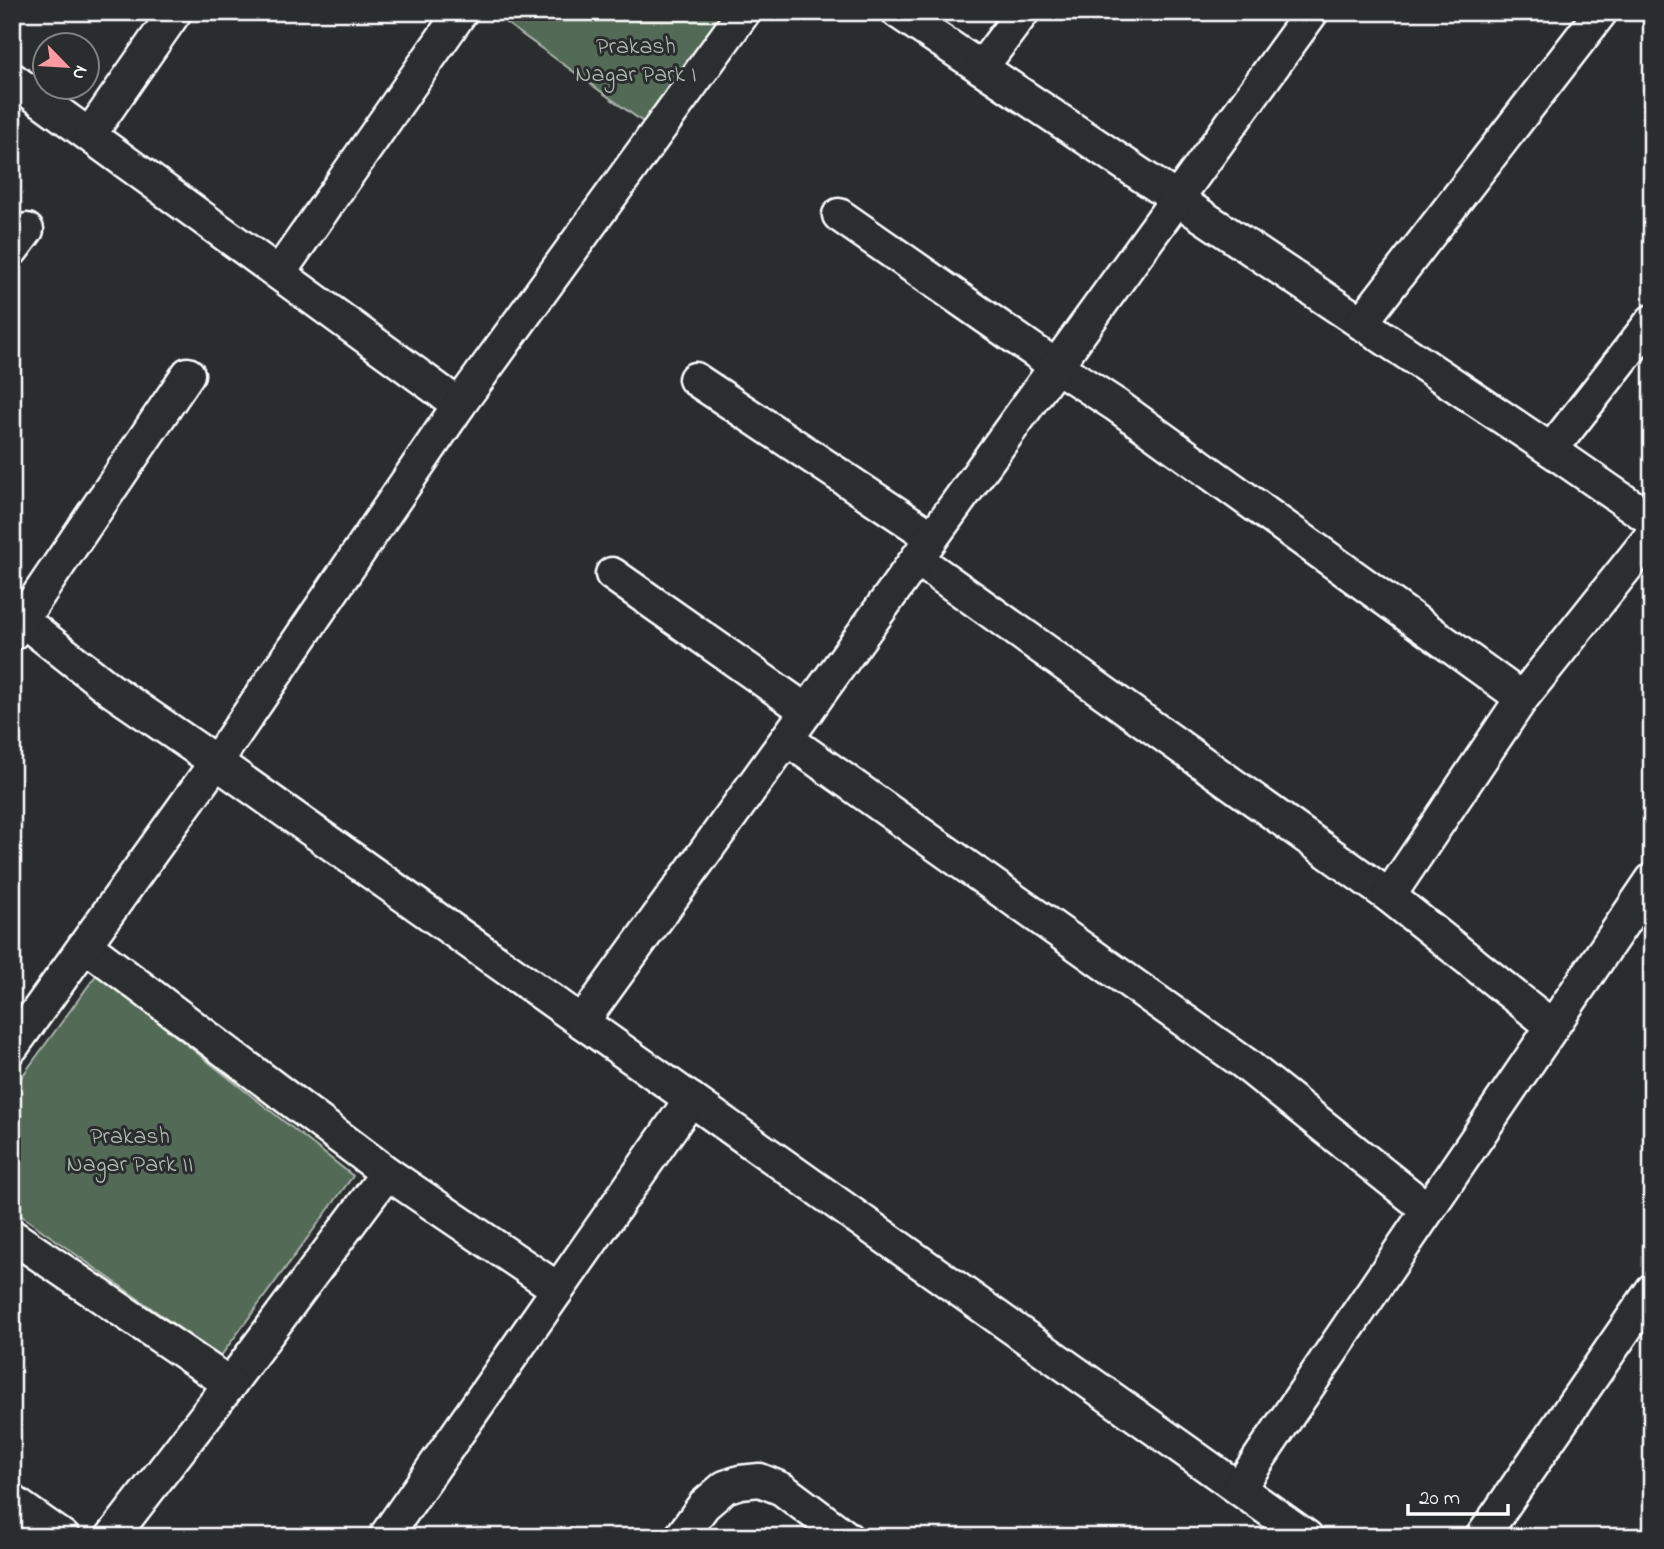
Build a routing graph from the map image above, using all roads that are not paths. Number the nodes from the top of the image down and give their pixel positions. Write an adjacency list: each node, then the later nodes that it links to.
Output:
1 (175, 12): 10 (street)
2 (461, 12): 13 (street)
3 (744, 12): 19 (street)
4 (898, 12): 8 (street)
5 (1023, 12): 8 (street)
6 (1312, 12): 11 (street)
7 (1601, 12): 15 (street)
8 (981, 68): 11 (street)
9 (12, 79): 10 (street)
10 (90, 134): 13 (street)
11 (1177, 200): 15 (street); 16 (street)
12 (839, 215): 16 (street)
13 (279, 273): 19 (street)
14 (1652, 321): 20 (street)
15 (1361, 323): 20 (street)
16 (1056, 366): 23 (street); 26 (street)
17 (188, 374): 25 (street)
18 (695, 379): 23 (street)
19 (459, 405): 29 (street)
20 (1551, 450): 21 (street)
21 (1652, 520)
22 (1652, 535): 26 (street)
23 (925, 548): 27 (street); 31 (street)
24 (612, 574): 27 (street)
25 (15, 622): 29 (street)
26 (1522, 698): 31 (street)
27 (807, 711): 28 (street)
28 (787, 739): 33 (street); 38 (street)
29 (216, 762): 32 (street); 33 (street)
30 (1652, 880): 34 (street)
31 (1389, 896): 34 (street)
32 (85, 945): 35 (street); 37 (street)
33 (582, 1022): 36 (street)
34 (1552, 1026): 38 (street)
35 (12, 1046)
36 (691, 1099): 40 (street); 43 (street)
37 (387, 1173): 40 (street); 42 (street)
38 (1427, 1209): 43 (street)
39 (12, 1236): 42 (street)
40 (558, 1289): 47 (street)
41 (1652, 1290): 51 (street)
42 (230, 1384): 46 (street)
43 (1239, 1488): 50 (street)
44 (12, 1501): 45 (street)
45 (63, 1537)
46 (112, 1537)
47 (385, 1537)
48 (681, 1537): 49 (street)
49 (846, 1537)
50 (1307, 1537)
51 (1482, 1537)

